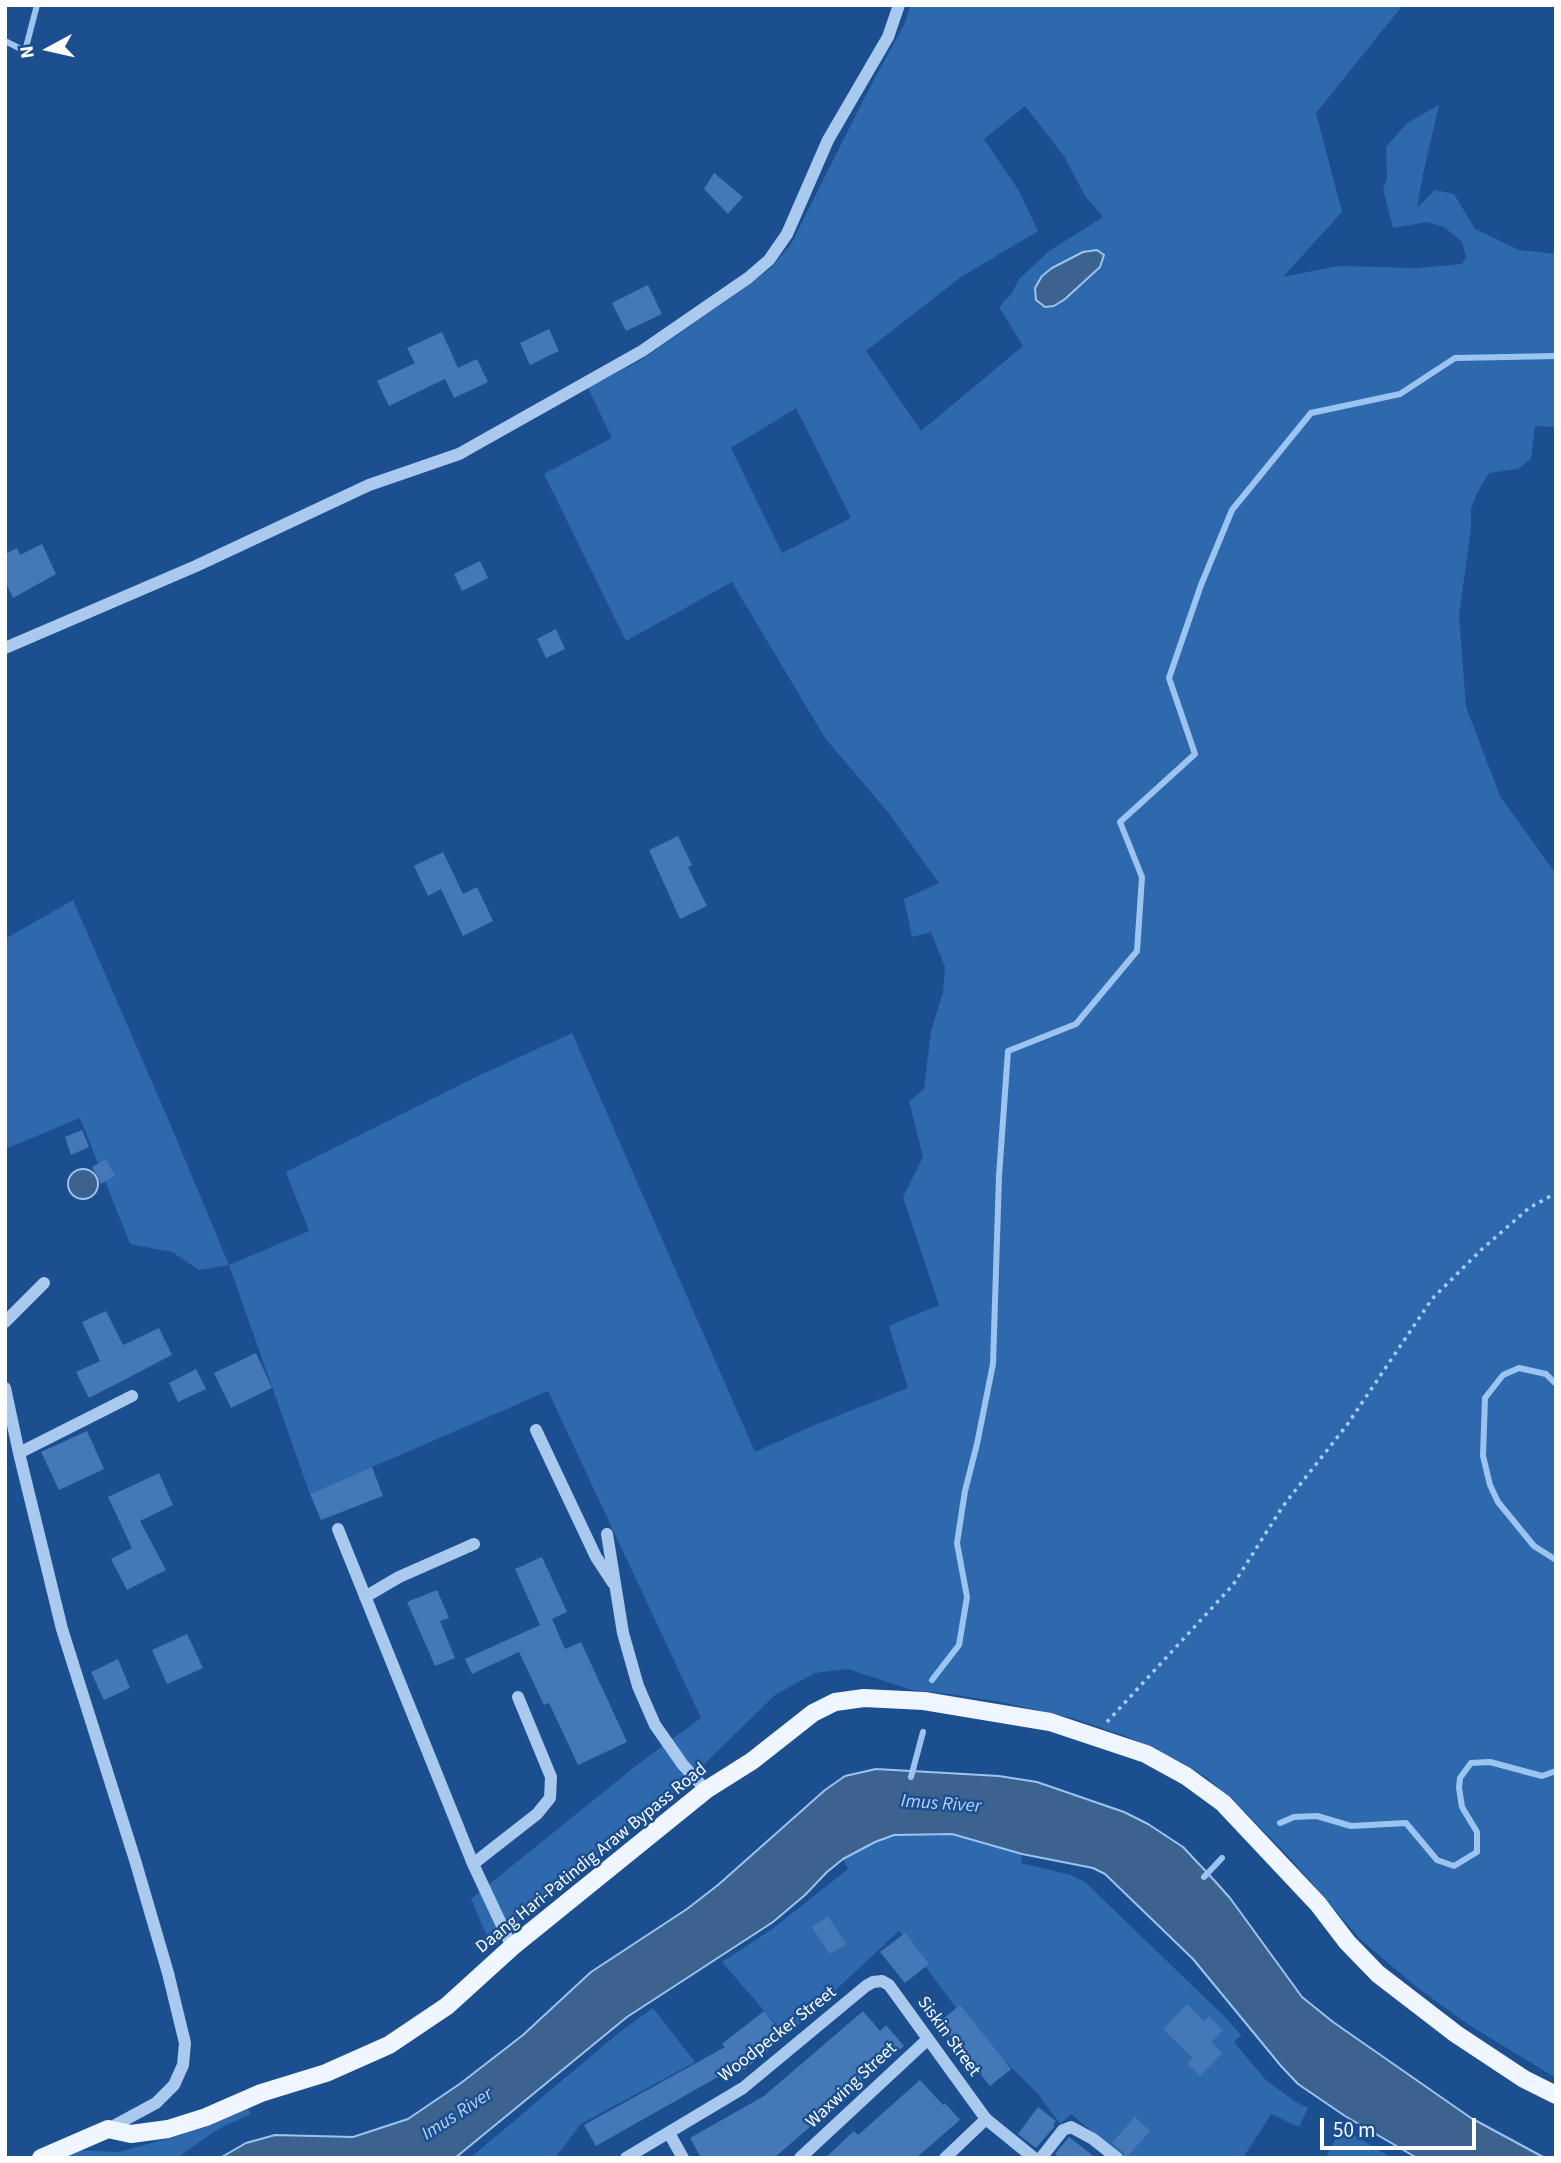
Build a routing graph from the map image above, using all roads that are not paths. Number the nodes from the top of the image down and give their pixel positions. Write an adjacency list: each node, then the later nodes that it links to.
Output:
1 (899, 5): 2 (street)
2 (5, 648)
3 (44, 1283): 4 (street)
4 (5, 1322)
5 (5, 1388): 8 (street)
6 (132, 1396): 8 (street)
7 (537, 1430): 12 (street)
8 (19, 1453): 22 (street)
9 (338, 1529): 13 (street)
10 (607, 1534): 12 (street)
11 (474, 1544): 13 (street)
12 (617, 1588): 15 (street)
13 (365, 1597): 16 (street)
14 (518, 1698): 16 (street)
15 (706, 1790): 17 (main road, Daang Hari-Patindig Araw Bypass Road); 20 (main road, Daang Hari-Patindig Araw Bypass Road)
16 (473, 1864): 17 (street)
17 (512, 1947): 22 (main road, Daang Hari-Patindig Araw Bypass Road)
18 (877, 1981): 19 (street, Siskin Street); 23 (street, Woodpecker Street)
19 (928, 2039): 21 (street, Siskin Street); 27 (street, Waxwing Street)
20 (1556, 2095)
21 (986, 2119): 28 (street); 29 (street, Siskin Street)
22 (108, 2129): 24 (main road)
23 (669, 2133): 25 (street, Woodpecker Street); 26 (street)
24 (41, 2158)
25 (626, 2158)
26 (683, 2158)
27 (800, 2158)
28 (946, 2158)
29 (1034, 2158)
30 (1041, 2158): 31 (street)
31 (1117, 2158)

